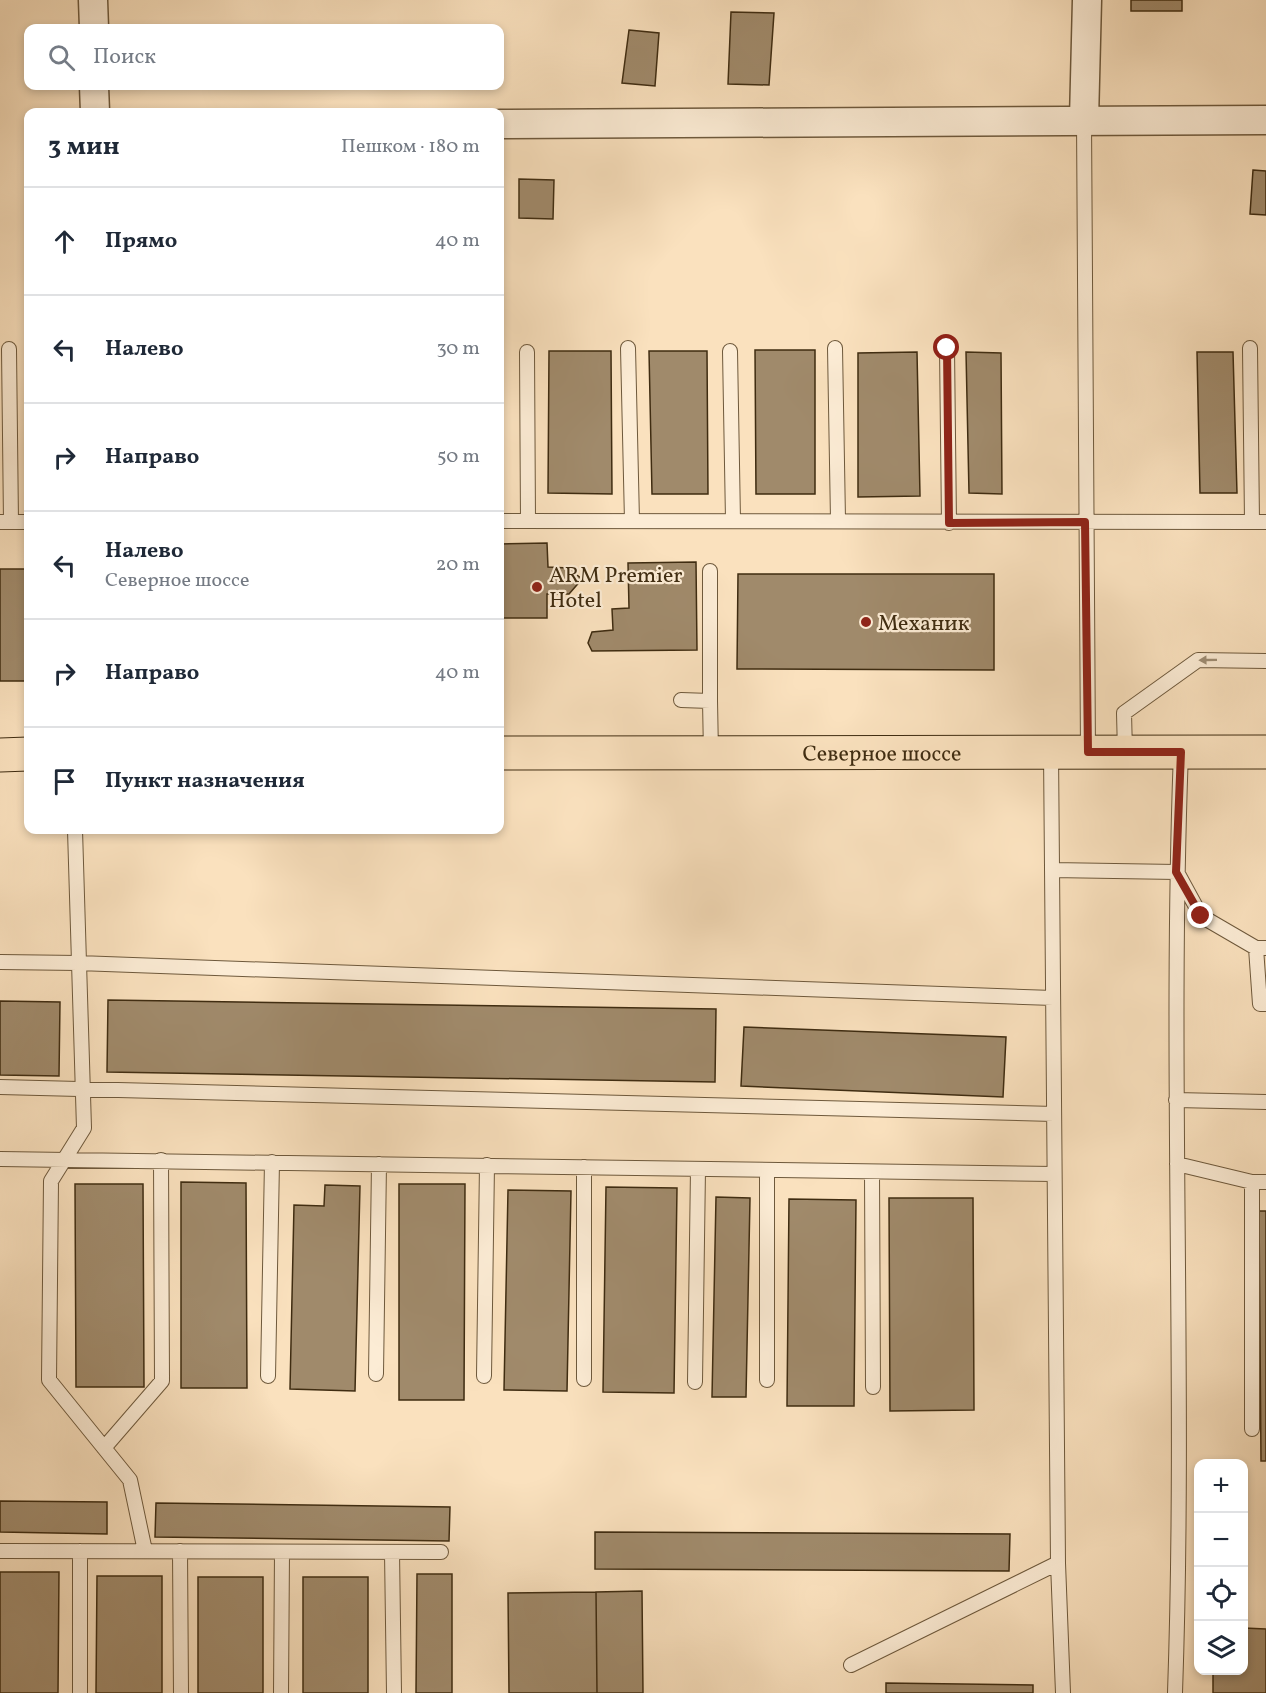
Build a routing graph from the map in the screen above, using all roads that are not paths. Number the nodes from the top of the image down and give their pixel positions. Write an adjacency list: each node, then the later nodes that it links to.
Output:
1 (93, 0): 3 (street)
2 (1087, 0): 6 (street)
3 (94, 24)
4 (94, 90): 5 (street)
5 (94, 108)
6 (1084, 120): 7 (street); 8 (street); 23 (lane)
7 (1266, 120)
8 (504, 124)
9 (628, 348): 20 (lane)
10 (836, 348): 17 (lane)
11 (947, 348): 25 (lane)
12 (1250, 348): 24 (lane)
13 (9, 349): 21 (lane)
14 (730, 351): 16 (lane)
15 (527, 352): 19 (lane)
16 (733, 520): 17 (lane); 20 (lane)
17 (838, 520): 25 (lane)
18 (504, 521): 19 (lane)
19 (528, 521): 20 (lane)
20 (632, 521)
21 (6, 522): 22 (lane)
22 (24, 522)
23 (1085, 522): 24 (lane); 25 (lane); 31 (lane)
24 (1259, 522)
25 (949, 523)
26 (710, 571): 29 (lane)
27 (1266, 661): 32 (lane, one-way to 32)
28 (681, 700): 29 (lane)
29 (710, 700): 36 (lane)
30 (1051, 752): 31 (main road, Северное шоссе); 36 (main road, Северное шоссе); 40 (lane)
31 (1088, 752): 32 (main road, Северное шоссе)
32 (1125, 752): 33 (main road, Северное шоссе)
33 (1181, 752): 34 (main road, Северное шоссе); 41 (lane)
34 (1266, 752)
35 (504, 753): 36 (main road, Северное шоссе)
36 (711, 753)
37 (0, 754): 38 (main road)
38 (24, 754)
39 (75, 834): 44 (lane)
40 (1052, 870): 41 (lane); 45 (lane)
41 (1176, 872): 42 (lane); 49 (lane)
42 (1261, 948): 46 (lane)
43 (0, 962): 44 (lane)
44 (78, 963): 45 (lane); 48 (lane)
45 (1053, 998): 51 (lane)
46 (1266, 1004)
47 (0, 1087): 48 (lane)
48 (82, 1089): 51 (lane); 53 (lane)
49 (1176, 1100): 50 (lane); 57 (lane)
50 (1266, 1102)
51 (1054, 1114): 63 (lane)
52 (0, 1159): 53 (lane)
53 (64, 1159): 54 (lane); 73 (lane)
54 (161, 1160): 55 (lane); 73 (lane)
55 (272, 1162): 56 (lane); 67 (lane)
56 (379, 1164): 58 (lane); 65 (lane)
57 (1177, 1164): 64 (lane); 88 (lane)
58 (487, 1166): 59 (lane); 66 (lane)
59 (584, 1167): 60 (lane); 68 (lane)
60 (698, 1169): 61 (lane); 70 (lane)
61 (767, 1170): 62 (lane); 69 (lane)
62 (872, 1172): 63 (lane); 71 (lane)
63 (1054, 1174): 81 (lane)
64 (1259, 1182): 72 (lane)
65 (376, 1374)
66 (484, 1376)
67 (268, 1377)
68 (584, 1379)
69 (767, 1380)
70 (695, 1382)
71 (873, 1387)
72 (1252, 1429)
73 (104, 1448): 76 (lane)
74 (0, 1551): 75 (lane)
75 (80, 1551): 76 (lane); 83 (lane)
76 (145, 1551): 77 (lane)
77 (180, 1551): 78 (lane); 84 (lane)
78 (282, 1552): 79 (lane); 85 (lane)
79 (392, 1552): 80 (lane); 86 (lane)
80 (441, 1552)
81 (1058, 1563): 82 (lane); 87 (lane)
82 (851, 1665)
83 (80, 1693)
84 (181, 1693)
85 (281, 1693)
86 (394, 1693)
87 (1063, 1693)
88 (1175, 1693)

